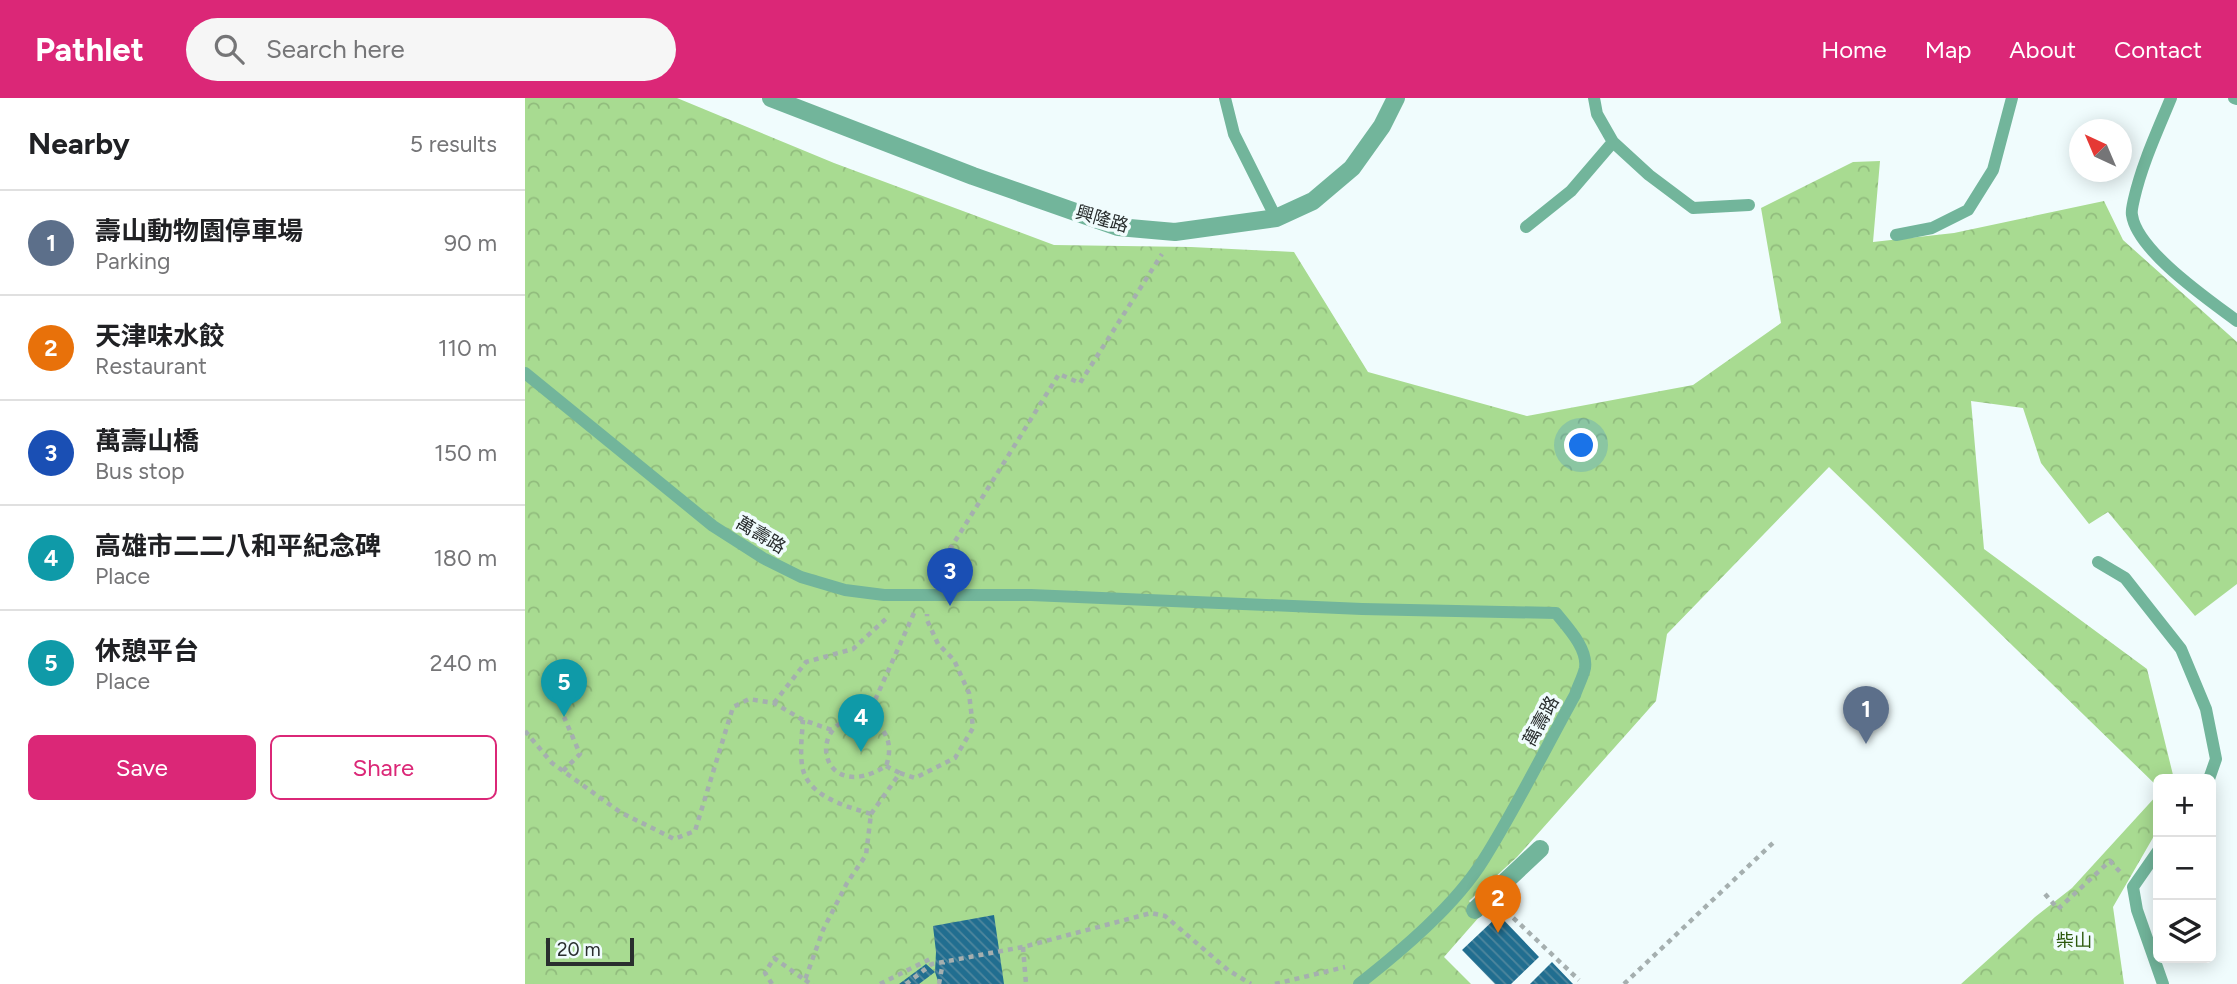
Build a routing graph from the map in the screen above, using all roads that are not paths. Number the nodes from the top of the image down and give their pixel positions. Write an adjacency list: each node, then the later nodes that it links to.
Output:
1 (771, 98): 9 (street, 興隆路)
2 (1225, 98): 9 (lane)
3 (1396, 98): 9 (street, 興隆路)
4 (1594, 98): 7 (lane)
5 (2012, 98): 11 (lane)
6 (2171, 98): 12 (lane)
7 (1613, 142): 8 (lane); 10 (lane)
8 (1749, 205)
9 (1276, 218)
10 (1525, 227)
11 (1896, 235)
12 (2237, 321)
13 (525, 373): 19 (lane, 萬壽路)
14 (2098, 562): 15 (lane)
15 (2211, 774)
16 (1540, 849): 18 (street)
17 (2153, 858): 20 (lane)
18 (1475, 910)
19 (1359, 984)
20 (2163, 984)

